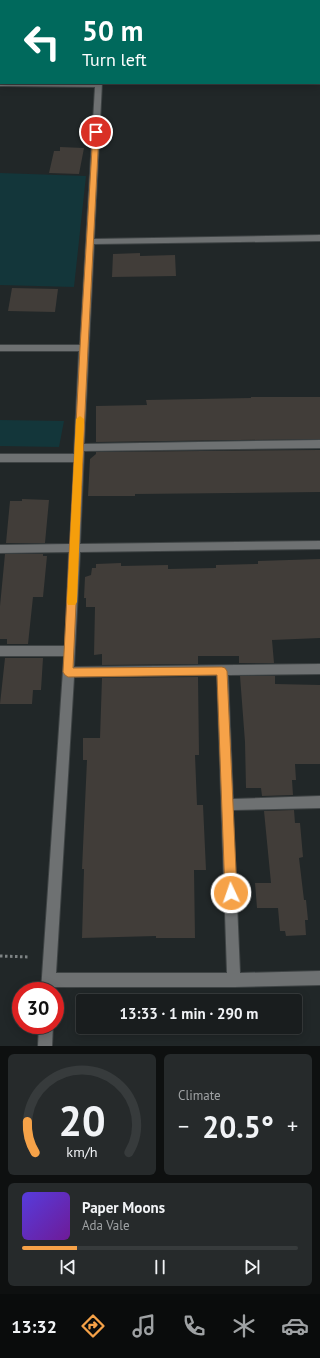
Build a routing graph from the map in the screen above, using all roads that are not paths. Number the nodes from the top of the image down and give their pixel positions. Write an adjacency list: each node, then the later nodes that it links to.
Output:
1 (0, 84): 2 (street)
2 (99, 84): 4 (street)
3 (320, 238): 4 (street)
4 (89, 242): 6 (street)
5 (0, 348): 6 (street)
6 (84, 348): 8 (street)
7 (320, 444): 8 (street)
8 (79, 453): 9 (street); 12 (street)
9 (0, 458)
10 (320, 545): 12 (street)
11 (0, 549): 12 (street)
12 (74, 549): 14 (street)
13 (0, 651): 14 (street)
14 (70, 651): 17 (street)
15 (320, 669): 16 (street)
16 (222, 671): 17 (street); 19 (street)
17 (68, 672): 22 (street)
18 (320, 802): 19 (street)
19 (227, 804): 21 (street)
20 (320, 978): 21 (street)
21 (234, 980): 23 (street)
22 (48, 982)
23 (64, 985)
24 (45, 1034): 25 (street)
25 (44, 1046)

